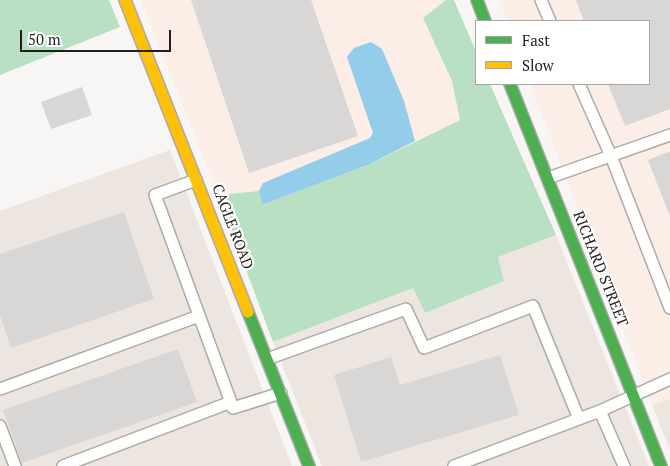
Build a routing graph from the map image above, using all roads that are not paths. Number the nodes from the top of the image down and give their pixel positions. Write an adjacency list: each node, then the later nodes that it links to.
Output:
1 (125, 0): 11 (street, CAGLE ROAD)
2 (477, 0): 4 (street)
3 (541, 0): 5 (lane)
4 (485, 20)
5 (550, 20)
6 (510, 85): 10 (street, RICHARD STREET)
7 (579, 85): 9 (lane)
8 (670, 135): 9 (lane)
9 (611, 156): 10 (lane); 12 (lane)
10 (548, 178): 18 (street, RICHARD STREET)
11 (197, 180): 13 (lane); 14 (street, CAGLE ROAD)
12 (670, 308)
13 (199, 316): 16 (lane); 19 (lane)
14 (267, 358): 17 (street, CAGLE ROAD); 21 (lane)
15 (670, 379): 18 (lane)
16 (0, 389)
17 (281, 393): 19 (lane); 27 (street, CAGLE ROAD)
18 (634, 397): 20 (lane); 24 (street, RICHARD STREET)
19 (231, 402): 26 (lane)
20 (600, 411): 21 (lane); 29 (lane)
21 (579, 419): 28 (lane)
22 (0, 426): 25 (lane)
23 (670, 454): 24 (lane)
24 (659, 462)
25 (15, 466)
26 (62, 466)
27 (309, 466)
28 (454, 466)
29 (624, 466)

